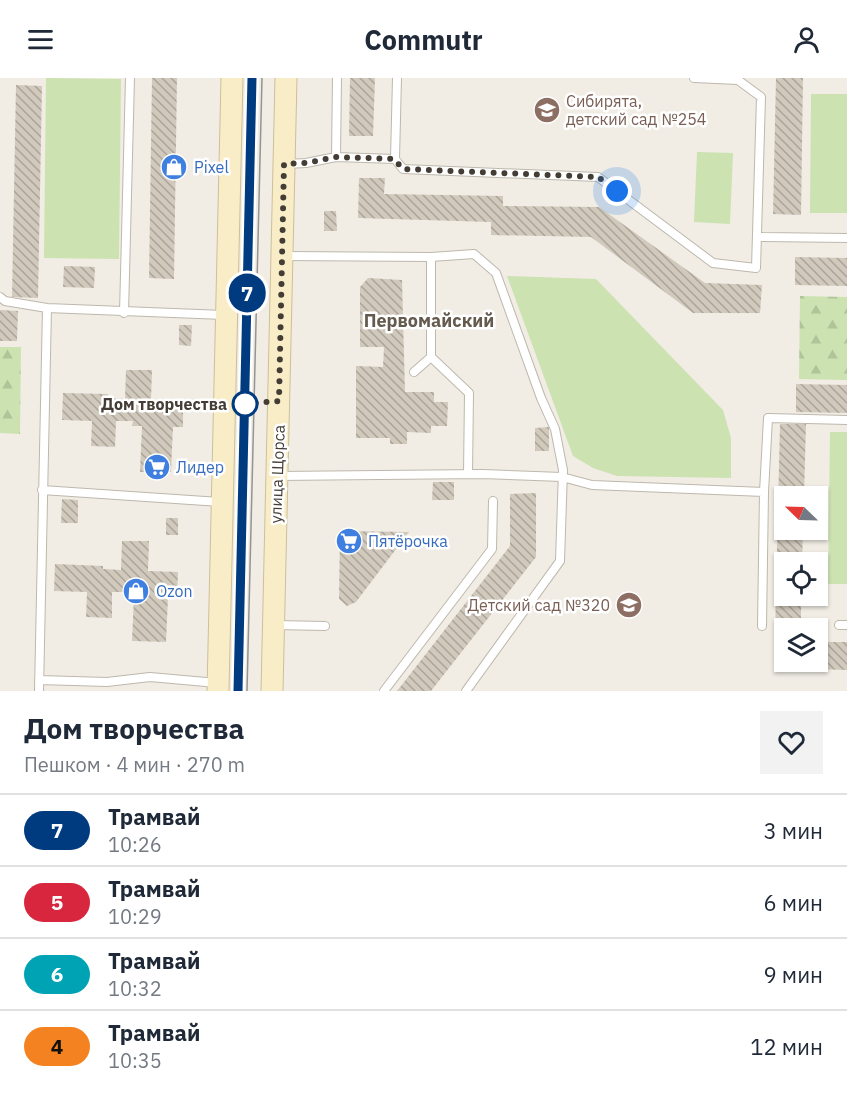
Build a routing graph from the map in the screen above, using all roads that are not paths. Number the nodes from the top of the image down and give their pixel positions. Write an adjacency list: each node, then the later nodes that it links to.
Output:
1 (130, 78): 16 (lane)
2 (232, 78): 17 (main road)
3 (286, 78): 9 (main road, улица Щорса)
4 (337, 78): 7 (lane)
5 (397, 78): 8 (lane)
6 (694, 78): 10 (lane)
7 (336, 157): 8 (lane); 9 (lane)
8 (394, 159): 10 (lane)
9 (284, 164): 12 (main road, улица Щорса)
10 (759, 237): 11 (lane)
11 (847, 238)
12 (281, 255): 13 (lane); 22 (main road, улица Щорса)
13 (431, 257): 18 (lane); 23 (lane)
14 (0, 297): 15 (lane)
15 (47, 309): 16 (lane); 24 (lane)
16 (124, 313): 17 (lane)
17 (227, 315): 27 (main road)
18 (431, 357): 19 (lane); 21 (lane)
19 (414, 372)
20 (847, 420): 25 (lane)
21 (468, 474): 22 (lane); 23 (lane)
22 (276, 476): 28 (main road, улица Щорса)
23 (562, 477): 25 (lane); 36 (lane)
24 (42, 490): 27 (lane); 31 (lane)
25 (764, 492): 30 (lane)
26 (494, 501): 35 (lane)
27 (223, 502): 32 (main road)
28 (273, 625): 29 (lane); 34 (main road, улица Щорса)
29 (325, 626)
30 (762, 626)
31 (39, 680): 32 (lane); 33 (lane)
32 (218, 687)
33 (39, 691)
34 (272, 691)
35 (384, 691)
36 (466, 691)

